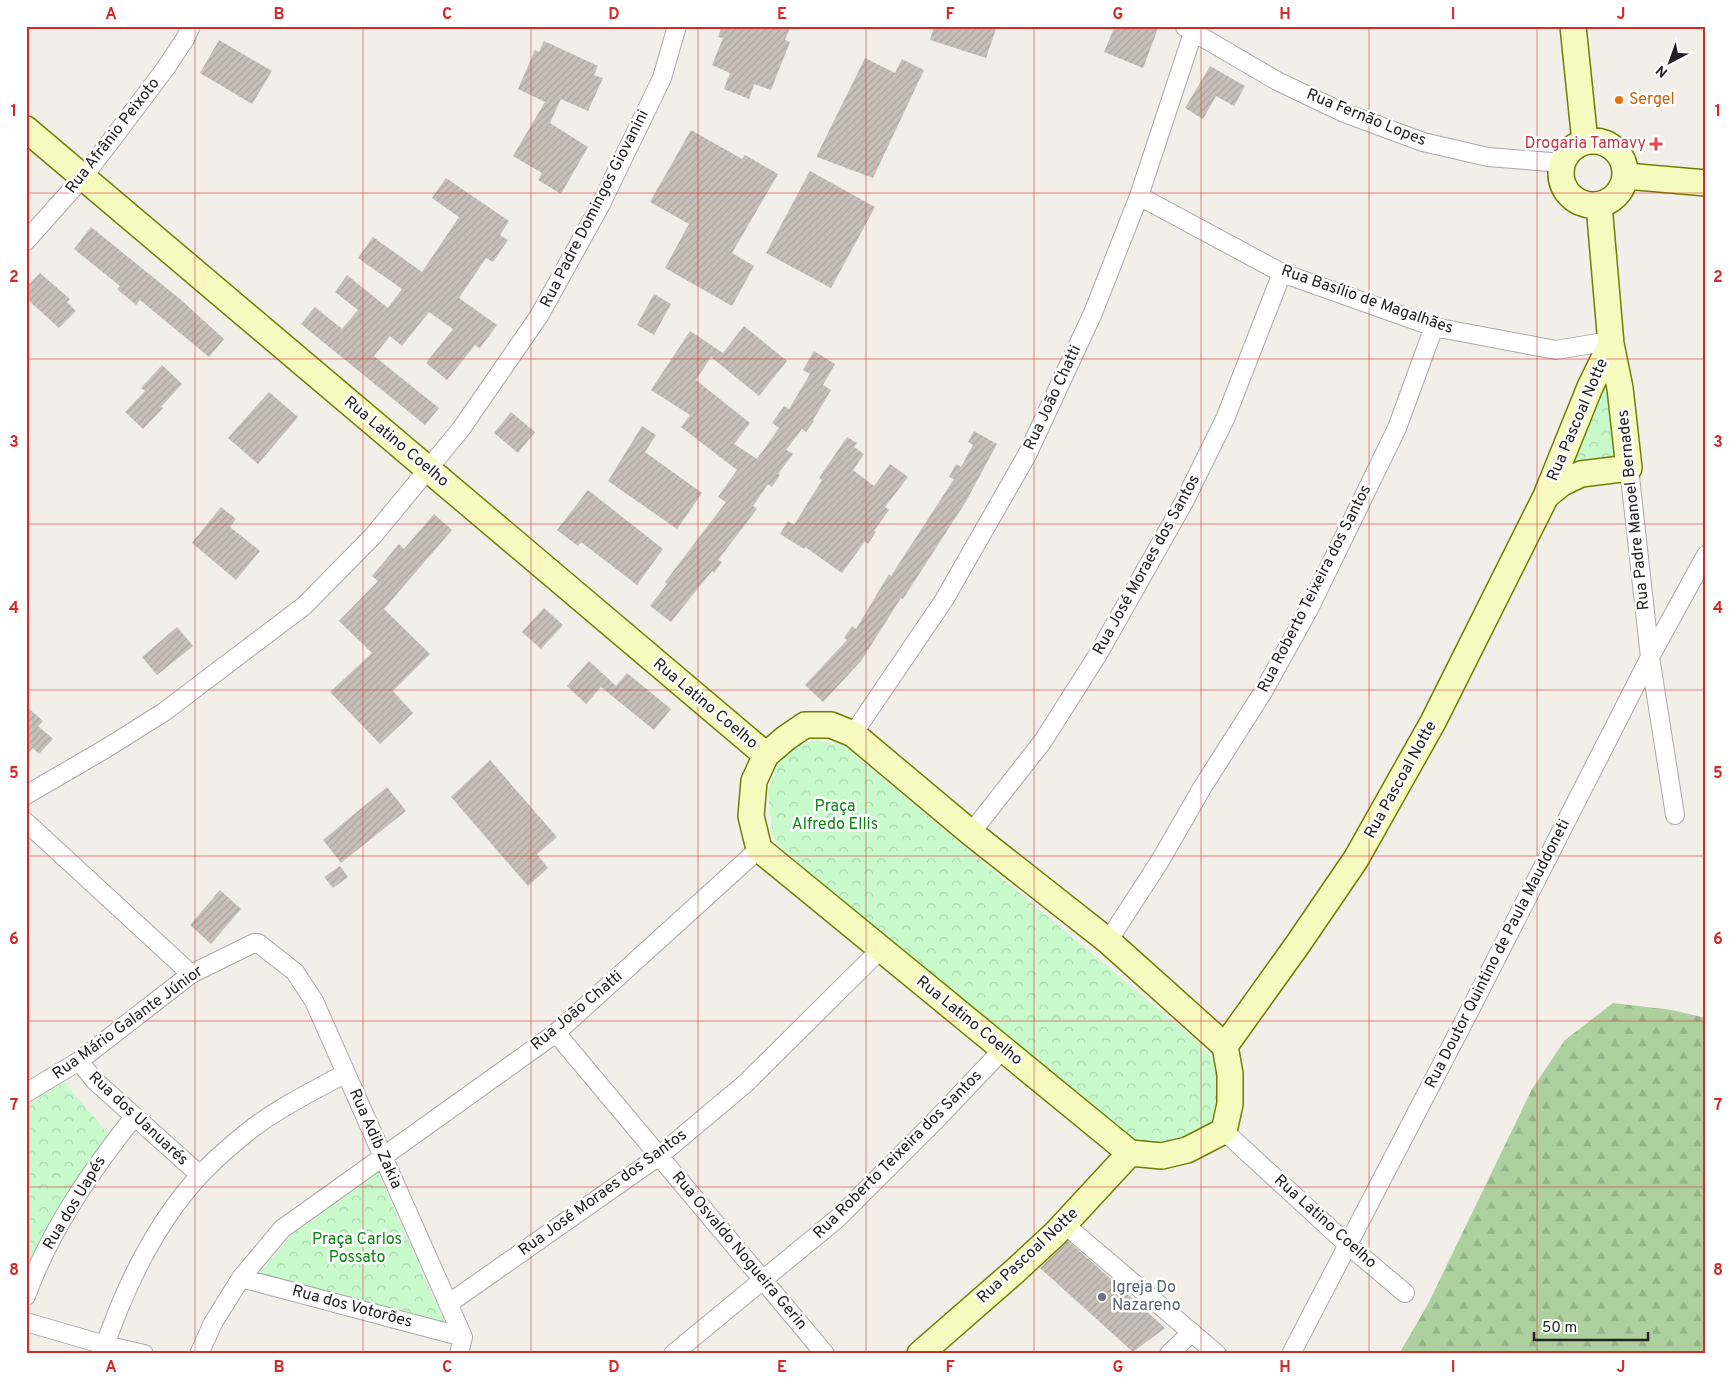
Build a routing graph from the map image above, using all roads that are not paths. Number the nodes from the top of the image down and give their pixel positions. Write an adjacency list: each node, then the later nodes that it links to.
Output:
1 (191, 26): 9 (street, Rua Afrânio Peixoto)
2 (677, 26): 18 (street, Rua Padre Domingos Giovanini)
3 (1574, 26): 6 (street)
4 (1188, 29): 7 (street, Rua Fernão Lopes); 11 (street, Rua João Chatti)
5 (26, 129): 9 (street, Rua Latino Coelho)
6 (1585, 142): 7 (street); 8 (street)
7 (1563, 163): 12 (street)
8 (1626, 176): 10 (street); 12 (street)
9 (83, 177): 13 (street, Rua Afrânio Peixoto); 18 (street, Rua Latino Coelho)
10 (1706, 183)
11 (1139, 196): 14 (street, Rua Basílio de Magalhães); 22 (street, Rua João Chatti)
12 (1599, 205): 16 (street, Rua Padre Manoel Bernades)
13 (26, 241)
14 (1282, 273): 15 (street, Rua Basílio de Magalhães); 27 (street, Rua José Moraes dos Santos)
15 (1434, 327): 16 (street, Rua Basílio de Magalhães); 29 (street, Rua Roberto Teixeira dos Santos)
16 (1610, 342): 17 (street, Rua Padre Manoel Bernades); 19 (street, Rua Pascoal Notte)
17 (1629, 468): 19 (street, Rua Pascoal Notte); 21 (street, Rua Padre Manoel Bernades)
18 (428, 469): 23 (street, Rua Latino Coelho); 24 (street, Rua Padre Domingos Giovanini)
19 (1546, 496): 34 (street, Rua Pascoal Notte)
20 (1706, 555): 21 (street, Rua Doutor Quintino de Paula Mauddoneti)
21 (1650, 657): 25 (street, Rua Padre Manoel Bernades); 46 (street, Rua Doutor Quintino de Paula Mauddoneti)
22 (853, 734): 23 (street, Rua Latino Coelho); 27 (street, Rua Latino Coelho)
23 (766, 755): 28 (street, Rua Latino Coelho)
24 (26, 795)
25 (1675, 815)
26 (26, 822): 32 (street)
27 (971, 833): 29 (street, Rua Latino Coelho)
28 (759, 849): 31 (street, Rua Latino Coelho); 33 (street, Rua João Chatti)
29 (1108, 941): 34 (street, Rua Latino Coelho)
30 (258, 942): 32 (street, Rua Mário Galante Júnior); 37 (street, Rua Adib Zakia)
31 (880, 949): 35 (street, Rua Latino Coelho); 42 (street, Rua José Moraes dos Santos)
32 (191, 974): 36 (street, Rua Mário Galante Júnior)
33 (556, 1033): 42 (street, Rua Osvaldo Nogueira Gerin); 43 (street, Rua João Chatti)
34 (1225, 1046): 40 (street)
35 (1002, 1048): 41 (street, Rua Latino Coelho); 48 (street, Rua Roberto Teixeira dos Santos)
36 (79, 1061): 38 (street, Rua Mário Galante Júnior); 39 (street, Rua dos Uanuarés)
37 (346, 1073): 43 (street, Rua Adib Zakia); 44 (street)
38 (26, 1094)
39 (134, 1117): 44 (street, Rua dos Uanuarés); 50 (street, Rua dos Uapés)
40 (1224, 1131): 41 (street); 46 (street, Rua Latino Coelho)
41 (1130, 1153): 45 (street, Rua Pascoal Notte)
42 (659, 1156): 48 (street, Rua Osvaldo Nogueira Gerin); 51 (street, Rua José Moraes dos Santos)
43 (382, 1157): 47 (street, Rua João Chatti); 51 (street, Rua Adib Zakia)
44 (200, 1175): 55 (street)
45 (1064, 1224): 53 (street); 60 (street, Rua Pascoal Notte)
46 (1348, 1245): 49 (street, Rua Latino Coelho); 63 (street, Rua Doutor Quintino de Paula Mauddoneti)
47 (241, 1278): 54 (street, Rua dos Votorões); 57 (street, Rua João Chatti)
48 (763, 1280): 58 (street, Rua Roberto Teixeira dos Santos); 59 (street, Rua Osvaldo Nogueira Gerin)
49 (1405, 1293)
50 (26, 1296)
51 (448, 1304): 54 (street, Rua Adib Zakia)
52 (26, 1322): 55 (street)
53 (1192, 1332): 61 (street); 62 (street)
54 (461, 1345)
55 (103, 1349): 56 (street)
56 (144, 1354)
57 (200, 1354)
58 (673, 1354)
59 (825, 1354)
60 (920, 1354)
61 (1169, 1354)
62 (1217, 1354)
63 (1291, 1354)

